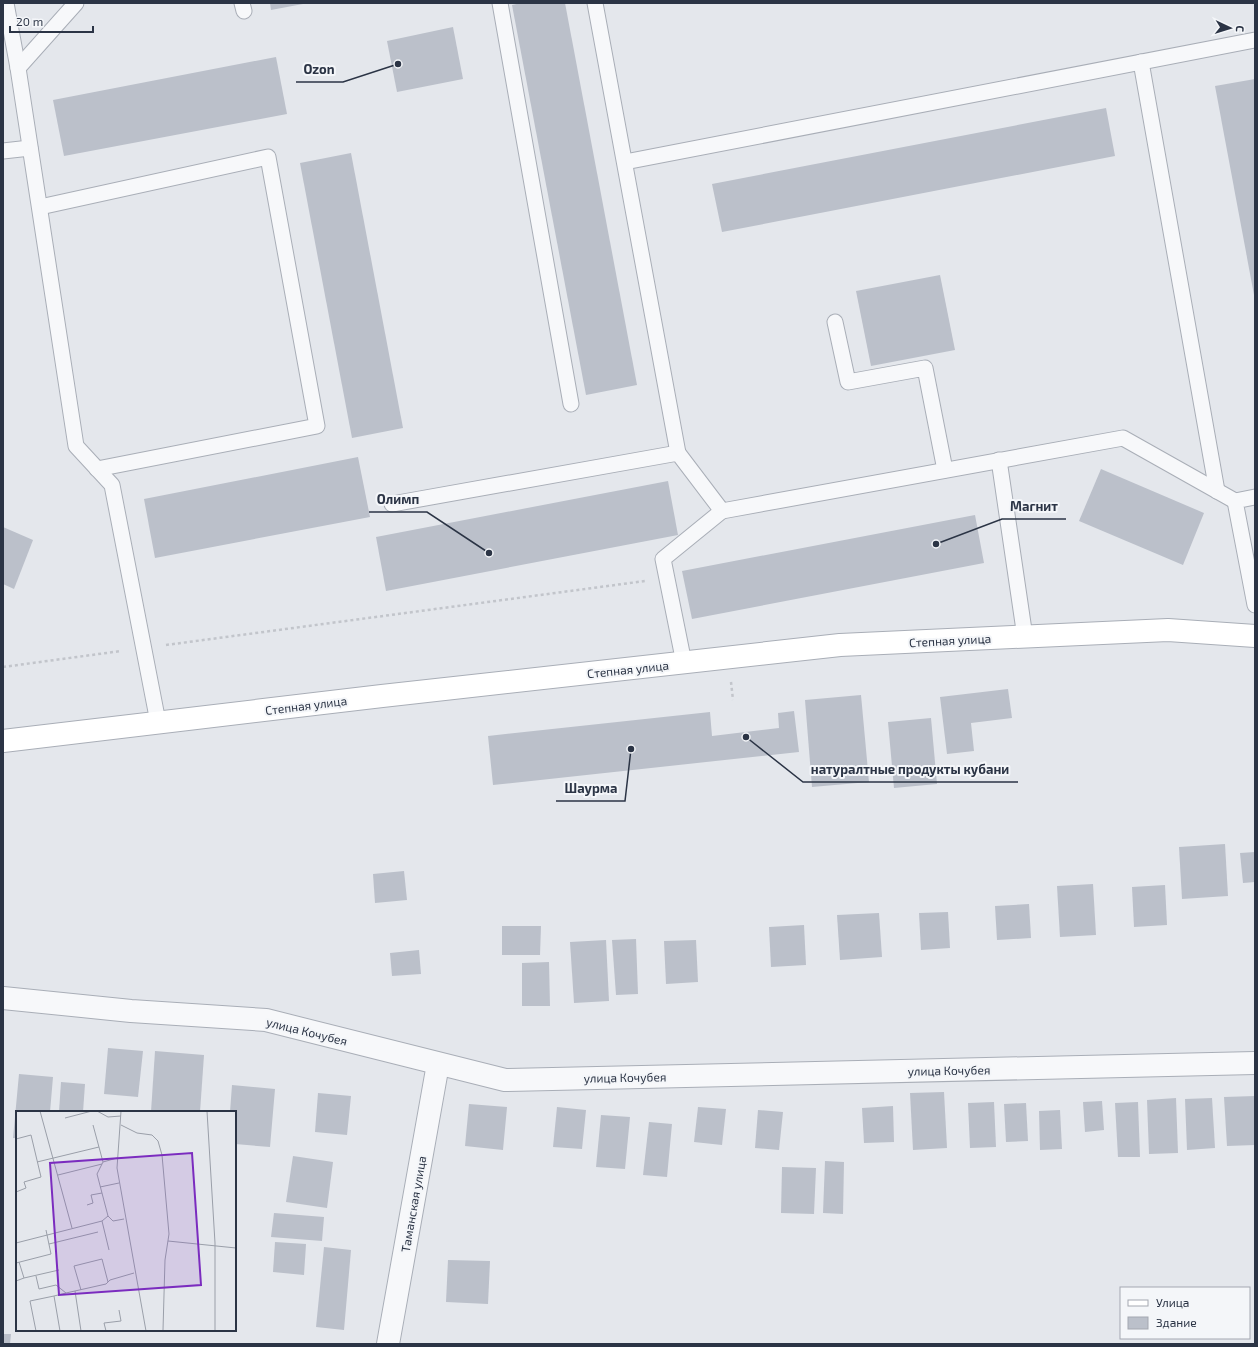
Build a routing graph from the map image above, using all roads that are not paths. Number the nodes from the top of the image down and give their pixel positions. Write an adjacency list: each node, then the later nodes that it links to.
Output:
1 (6, 3): 7 (lane)
2 (76, 3): 7 (lane)
3 (500, 3): 13 (lane)
4 (595, 3): 10 (lane)
5 (1255, 40): 6 (lane)
6 (1141, 62): 10 (lane); 18 (lane)
7 (18, 68): 8 (lane)
8 (30, 148): 9 (lane); 11 (lane)
9 (3, 151)
10 (625, 162): 14 (lane)
11 (40, 207): 16 (lane); 16 (lane)
12 (835, 322): 17 (lane)
13 (571, 404)
14 (678, 453): 21 (lane); 22 (lane)
15 (999, 460): 17 (lane); 18 (lane); 24 (lane)
16 (97, 469): 27 (lane)
17 (945, 470): 22 (lane)
18 (1217, 491): 20 (lane)
19 (1255, 497): 20 (lane)
20 (1234, 501): 23 (lane)
21 (392, 504)
22 (722, 511): 26 (lane)
23 (1255, 605)
24 (1025, 636): 25 (main road, Степная улица); 26 (main road, Степная улица)
25 (1255, 636)
26 (684, 663): 27 (main road, Степная улица)
27 (158, 722): 28 (main road, Степная улица)
28 (3, 740)
29 (3, 998): 31 (street, улица Кочубея)
30 (1255, 1063): 31 (street, улица Кочубея)
31 (438, 1064): 32 (street, Таманская улица)
32 (388, 1344)

